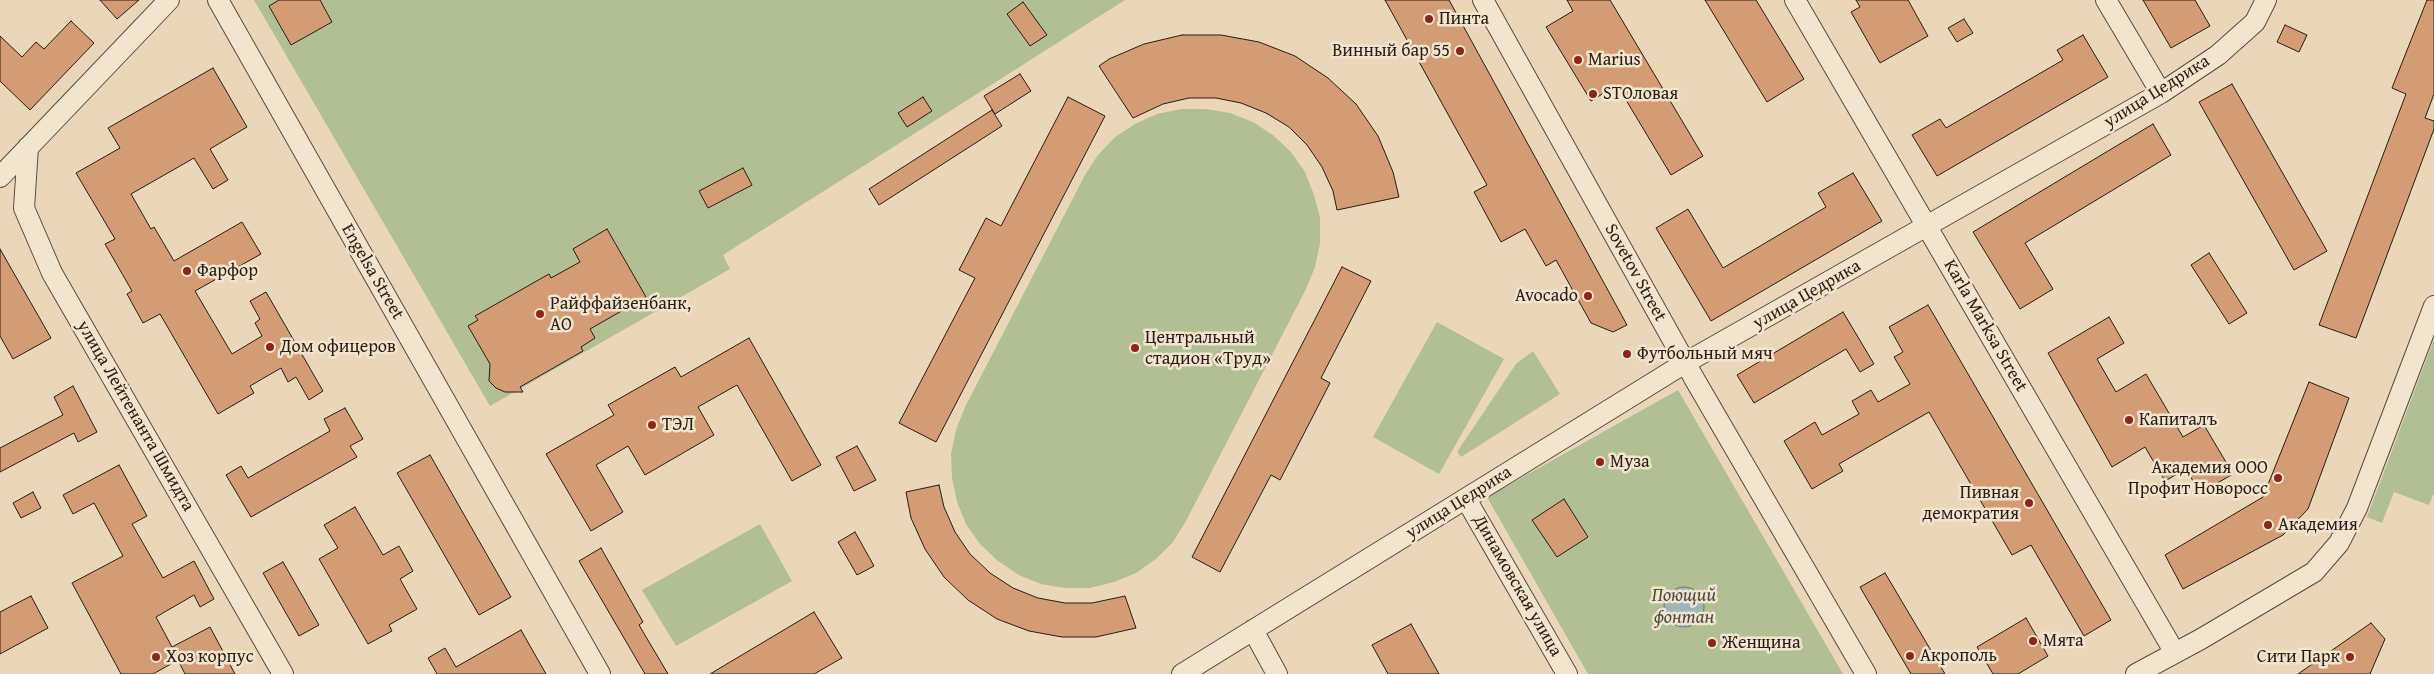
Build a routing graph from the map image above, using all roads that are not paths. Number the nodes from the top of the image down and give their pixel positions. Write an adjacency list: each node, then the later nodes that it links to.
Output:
1 (169, 0): 8 (street)
2 (218, 0): 17 (street, Engelsa Street)
3 (1482, 0): 12 (street, Sovetov Street)
4 (1795, 0): 10 (street, Karla Marksa Street)
5 (2106, 0): 7 (street)
6 (2266, 0): 7 (street, улица Цедрика)
7 (2161, 93): 10 (street, улица Цедрика)
8 (28, 147): 9 (street); 16 (street, улица Лейтенанта Шмидта)
9 (0, 177)
10 (1927, 226): 12 (street, улица Цедрика); 15 (street, Karla Marksa Street)
11 (2434, 306): 15 (street)
12 (1685, 363): 13 (street, улица Цедрика); 21 (street, Sovetov Street)
13 (1466, 499): 14 (street, улица Цедрика); 20 (street, Динамовская улица)
14 (1253, 630): 18 (street, улица Цедрика); 19 (street)
15 (2175, 653): 22 (street)
16 (283, 674)
17 (600, 674)
18 (1182, 674)
19 (1277, 674)
20 (1567, 674)
21 (1866, 674)
22 (2136, 674)

